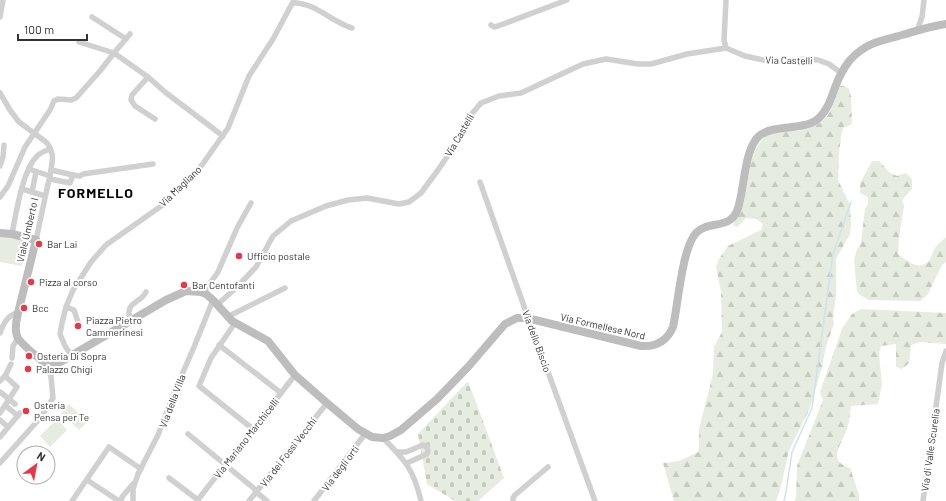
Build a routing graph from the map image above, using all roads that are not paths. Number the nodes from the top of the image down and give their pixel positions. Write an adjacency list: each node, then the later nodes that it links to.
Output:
1 (3, 0): 6 (street)
2 (567, 0): 9 (street)
3 (726, 0): 13 (street)
4 (924, 0): 11 (street)
5 (294, 2): 10 (street); 20 (street, Via Magliano)
6 (0, 17)
7 (92, 17): 14 (street)
8 (946, 24): 11 (street, Via Formellese Nord)
9 (491, 25)
10 (352, 28)
11 (917, 31): 15 (street, Via Formellese Nord)
12 (79, 42): 14 (street)
13 (726, 48): 15 (street, Via Castelli); 41 (street, Via Castelli)
14 (114, 53): 16 (street); 19 (street)
15 (841, 73): 45 (street, Via Formellese Nord)
16 (148, 77): 18 (street); 20 (street)
17 (0, 93): 19 (street)
18 (155, 119)
19 (35, 133): 22 (street); 33 (street)
20 (223, 136): 42 (street, Via Magliano)
21 (4, 145): 24 (street)
22 (50, 149): 25 (street); 27 (street, Viale Umberto I)
23 (153, 164): 28 (street)
24 (0, 166)
25 (29, 169): 26 (street); 30 (street)
26 (36, 172): 27 (street); 31 (street)
27 (50, 175): 28 (street); 28 (street); 32 (street, Viale Umberto I)
28 (73, 175)
29 (480, 182): 45 (street, Via dello Biscio)
30 (22, 189): 31 (street); 36 (street)
31 (32, 192): 32 (street)
32 (45, 196): 37 (street, Viale Umberto I)
33 (0, 197)
34 (251, 204): 40 (street)
35 (0, 233): 36 (street)
36 (12, 234): 37 (street)
37 (36, 240): 43 (street, Viale Umberto I)
38 (285, 288): 44 (street)
39 (146, 292): 46 (street)
40 (203, 293): 41 (street); 46 (street)
41 (215, 302): 44 (street); 77 (street, Via della Villa)
42 (66, 308): 47 (street); 53 (street, Via Magliano)
43 (18, 313): 49 (street); 50 (street, Viale Umberto I)
44 (227, 317): 48 (street)
45 (527, 318): 71 (street, Via Formellese Nord); 92 (street, Via dello Biscio)
46 (130, 320): 53 (street)
47 (78, 322)
48 (235, 323): 51 (street); 55 (street)
49 (0, 333)
50 (18, 338): 54 (street); 56 (street)
51 (219, 345): 59 (street); 67 (street)
52 (946, 351): 93 (street, Via di Valle Scurelia)
53 (70, 355): 54 (street)
54 (50, 366): 73 (street)
55 (295, 375): 59 (street, Via Mariano Marchicelli); 62 (street)
56 (5, 376): 57 (street); 60 (street)
57 (0, 381)
58 (0, 392): 60 (street)
59 (281, 393): 67 (street, Via Mariano Marchicelli)
60 (8, 399): 61 (street); 63 (street)
61 (15, 404)
62 (327, 404): 69 (street); 81 (street, Via dei Fossi Vecchi)
63 (6, 406): 64 (street); 66 (street)
64 (0, 413)
65 (0, 420): 66 (street)
66 (8, 427): 70 (street)
67 (253, 429): 75 (street, Via Mariano Marchicelli)
68 (188, 434): 75 (street)
69 (365, 434): 71 (street); 89 (street, Via degli orti)
70 (0, 437)
71 (382, 438): 72 (street)
72 (397, 452): 74 (street); 74 (street)
73 (0, 463)
74 (407, 463): 90 (street)
75 (225, 465): 81 (street); 83 (street, Via Mariano Marchicelli)
76 (548, 467): 91 (street)
77 (141, 469): 79 (street); 80 (street, Via della Villa)
78 (169, 478): 83 (street)
79 (86, 480): 82 (street); 84 (street)
80 (136, 480): 85 (street); 86 (street, Via della Villa)
81 (257, 492): 87 (street, Via dei Fossi Vecchi); 88 (street)
82 (110, 499): 85 (street)
83 (197, 500)
84 (72, 501)
85 (120, 501)
86 (133, 501)
87 (249, 501)
88 (267, 501)
89 (314, 501)
90 (420, 501)
91 (513, 501)
92 (594, 501)
93 (923, 501)

